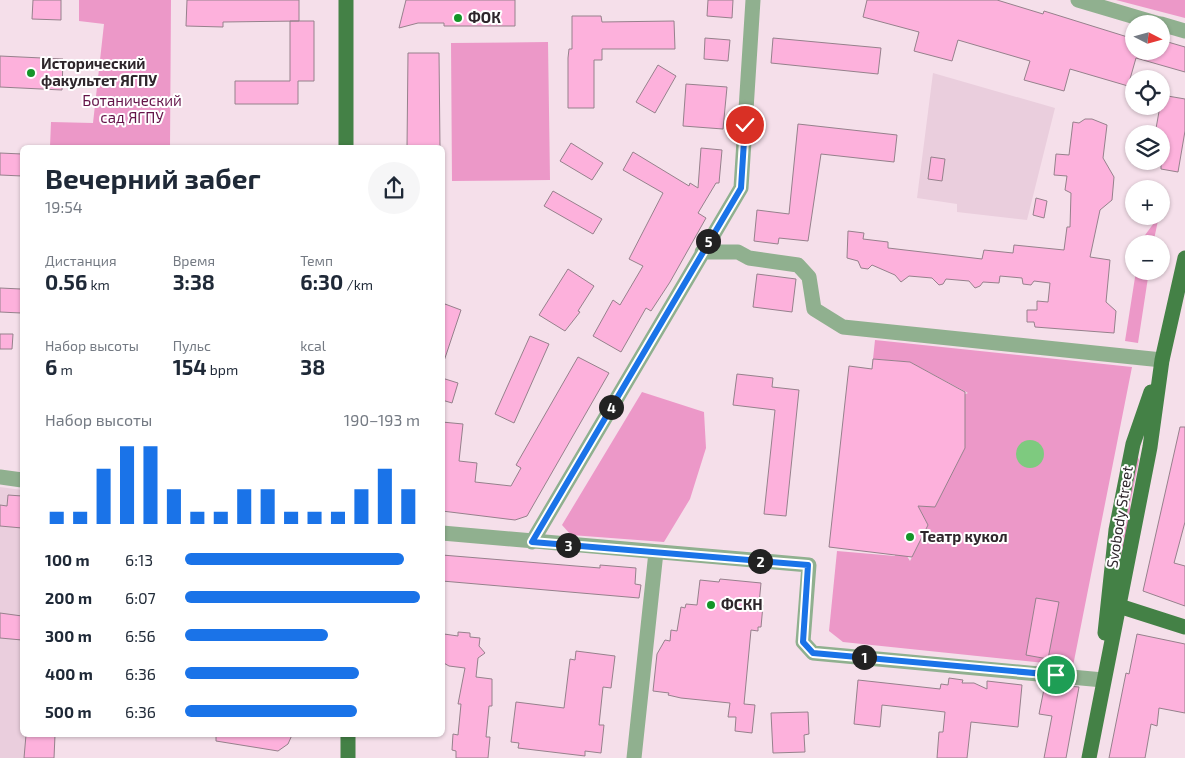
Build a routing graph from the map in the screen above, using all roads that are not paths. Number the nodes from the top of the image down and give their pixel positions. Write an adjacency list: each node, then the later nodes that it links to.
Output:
1 (346, 0): 7 (main road)
2 (753, 0): 8 (street)
3 (1078, 0): 4 (street)
4 (1129, 15)
5 (1170, 27): 6 (street)
6 (1185, 31)
7 (346, 145)
8 (702, 252): 10 (street); 16 (street)
9 (1185, 258): 10 (main road, Svobody Street)
10 (1162, 360): 11 (main road, Svobody Street); 12 (main road, Svobody Street)
11 (1132, 444): 12 (main road); 18 (main road, Svobody Street)
12 (1150, 447): 19 (main road, Svobody Street)
13 (0, 477): 14 (street)
14 (20, 480)
15 (445, 534): 16 (street)
16 (532, 542): 17 (street)
17 (656, 552): 22 (street); 25 (street)
18 (1108, 589): 19 (main road); 20 (main road, Svobody Street)
19 (1119, 606): 20 (main road); 21 (main road); 22 (main road, Svobody Street)
20 (1106, 616): 22 (main road, Svobody Street)
21 (1185, 627)
22 (1103, 680): 26 (main road, Svobody Street)
23 (348, 737): 24 (main road)
24 (348, 758)
25 (634, 758)
26 (1089, 758)

